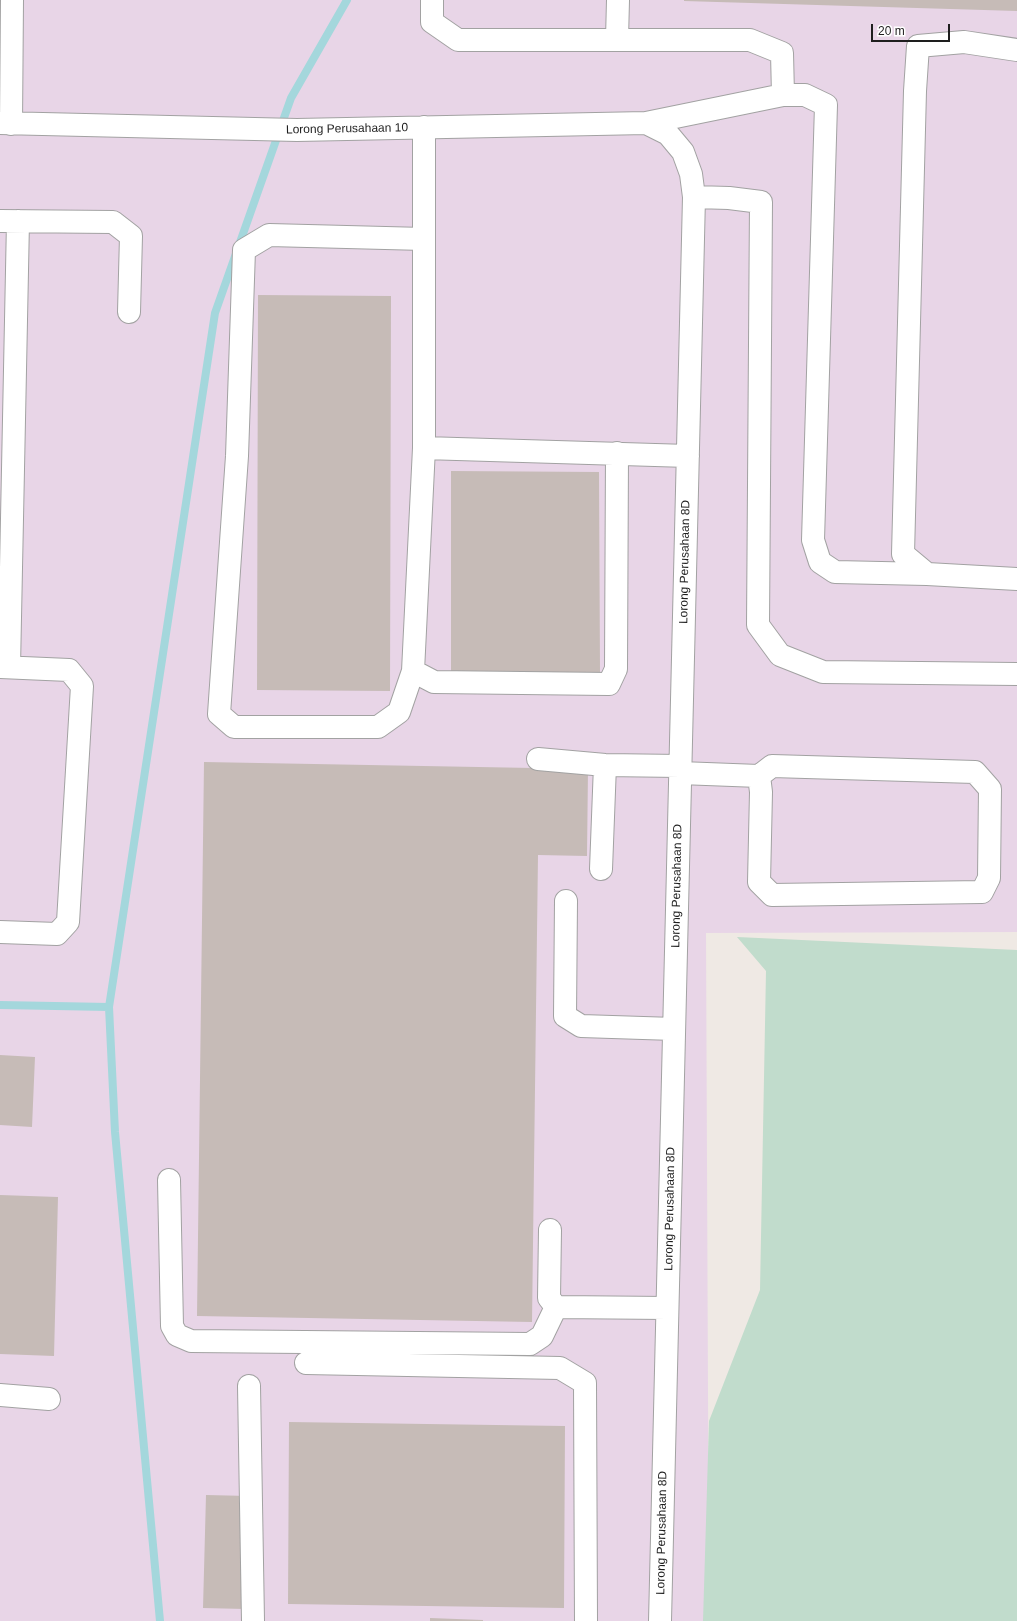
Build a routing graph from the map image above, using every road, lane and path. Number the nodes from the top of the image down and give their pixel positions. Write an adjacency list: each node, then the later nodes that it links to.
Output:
1 (12, 0): 7 (street)
2 (432, 0): 4 (street)
3 (618, 0): 4 (street)
4 (617, 40): 6 (street)
5 (1017, 50): 18 (street)
6 (784, 95): 8 (street); 18 (street)
7 (5, 123): 9 (street, Lorong Perusahaan 10)
8 (646, 123): 9 (street, Lorong Perusahaan 10); 10 (street, Lorong Perusahaan 10)
9 (424, 127): 13 (street)
10 (683, 152): 11 (street, Lorong Perusahaan 8D)
11 (694, 197): 17 (street, Lorong Perusahaan 8D); 22 (street)
12 (9, 220): 14 (street); 20 (street)
13 (424, 239): 15 (street); 21 (street)
14 (129, 312)
15 (424, 448): 16 (street); 21 (street)
16 (616, 453): 17 (street); 21 (street)
17 (688, 456): 25 (street, Lorong Perusahaan 8D)
18 (927, 574): 19 (street)
19 (1017, 579)
20 (5, 667): 29 (street)
21 (413, 671)
22 (1017, 674)
23 (538, 760): 24 (street)
24 (605, 765): 25 (street); 27 (street)
25 (680, 769): 26 (street); 30 (street, Lorong Perusahaan 8D)
26 (759, 776): 26 (street)
27 (601, 868)
28 (566, 901): 30 (street)
29 (0, 932)
30 (674, 1029): 34 (street, Lorong Perusahaan 8D)
31 (169, 1180): 33 (street)
32 (550, 1230): 33 (street)
33 (556, 1307): 34 (street)
34 (667, 1308): 41 (street, Lorong Perusahaan 8D)
35 (306, 1363): 40 (street)
36 (249, 1386): 39 (street)
37 (0, 1396): 38 (street)
38 (49, 1399)
39 (253, 1621)
40 (586, 1621)
41 (660, 1621)

